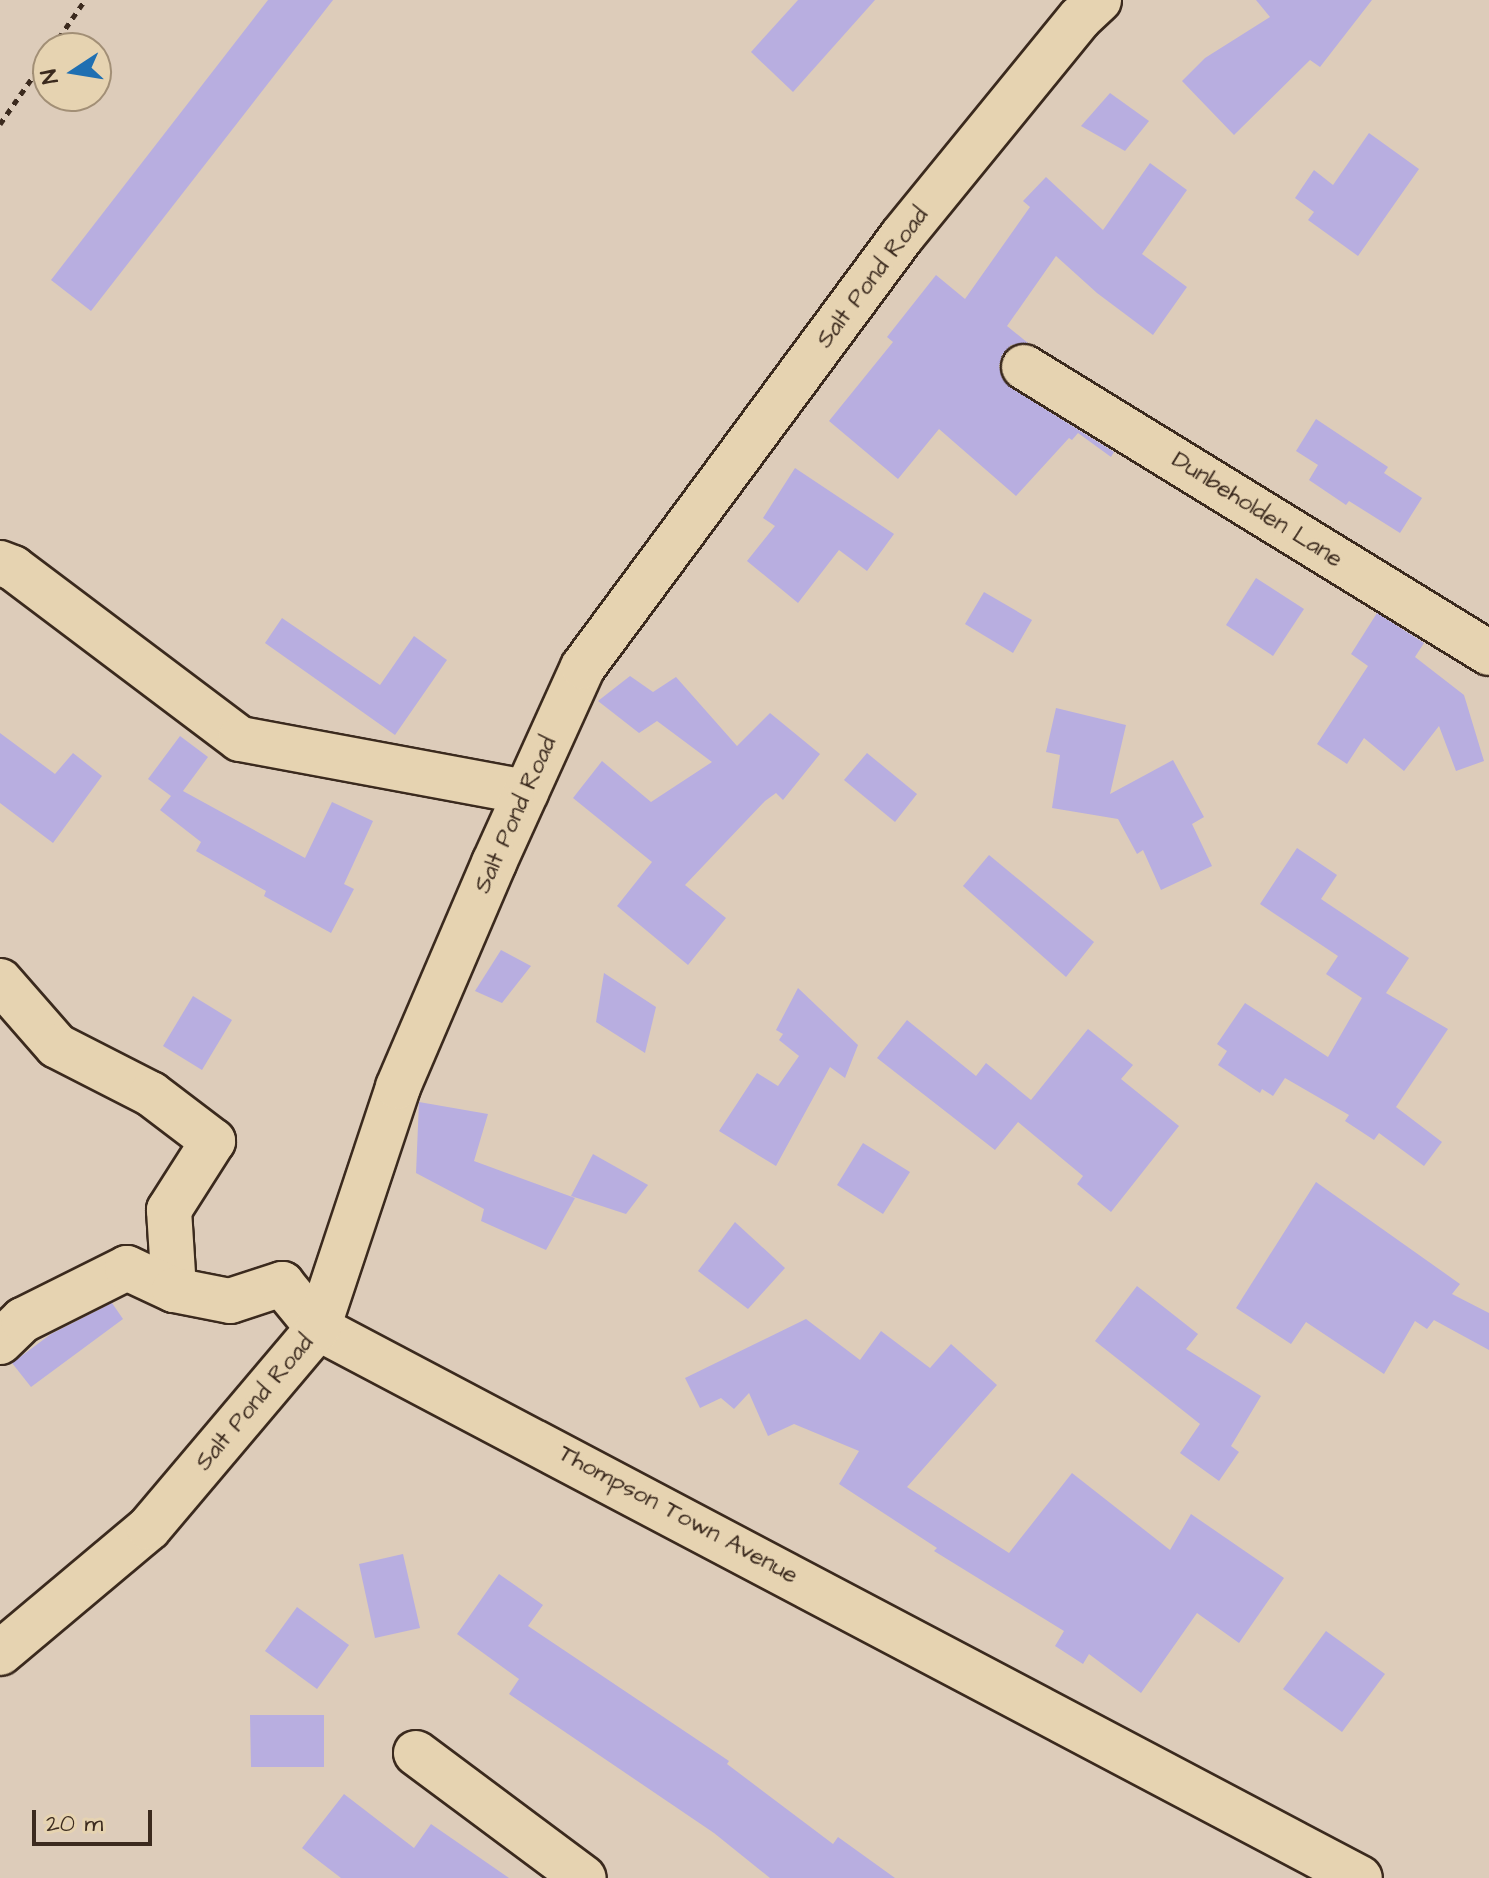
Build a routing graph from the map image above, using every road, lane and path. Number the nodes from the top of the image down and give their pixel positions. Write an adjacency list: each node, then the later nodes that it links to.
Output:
1 (85, 0): 3 (path)
2 (1099, 0): 9 (street, Salt Pond Road)
3 (63, 32)
4 (32, 78): 5 (path)
5 (0, 124)
6 (1024, 367): 8 (street, Dunbeholden Lane)
7 (0, 563): 9 (street)
8 (1489, 653)
9 (526, 792): 12 (street, Salt Pond Road)
10 (0, 981): 11 (street)
11 (174, 1290): 12 (street, Thompson Town Avenue); 13 (street, Thompson Town Avenue)
12 (318, 1328): 14 (street, Salt Pond Road); 17 (street, Thompson Town Avenue)
13 (0, 1342)
14 (0, 1653)
15 (416, 1753): 16 (street)
16 (584, 1878)
17 (1360, 1878)

